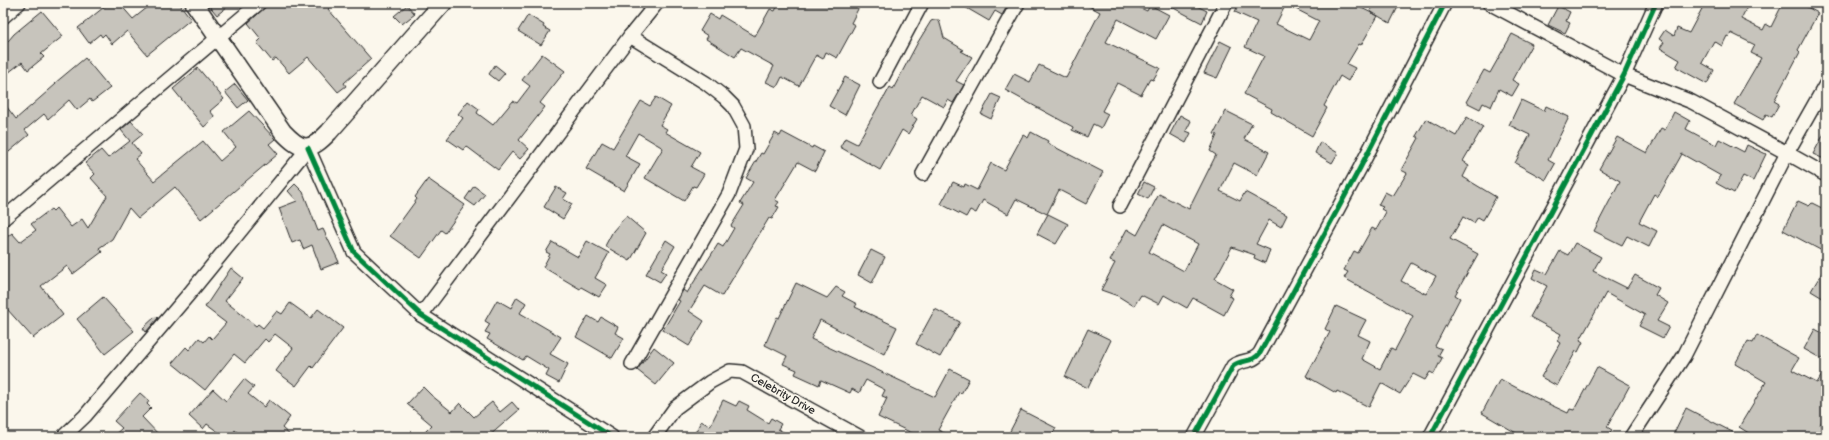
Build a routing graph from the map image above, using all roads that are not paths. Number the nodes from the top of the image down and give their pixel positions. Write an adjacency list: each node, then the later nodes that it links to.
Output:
1 (194, 3): 12 (street)
2 (259, 3): 12 (street)
3 (442, 3): 16 (street)
4 (657, 3): 11 (street)
5 (922, 3): 14 (street)
6 (1018, 3): 18 (street)
7 (1226, 3): 20 (street)
8 (1445, 3): 28 (street)
9 (1489, 3): 13 (street)
10 (1656, 3): 13 (street)
11 (630, 36): 22 (street); 23 (street)
12 (219, 38): 16 (street); 21 (street)
13 (1624, 75): 17 (street); 29 (street)
14 (880, 82)
15 (1826, 84): 17 (street)
16 (308, 148): 22 (street); 24 (street)
17 (1787, 153): 19 (street); 30 (street)
18 (923, 174)
19 (1826, 175)
20 (1120, 206)
21 (3, 219)
22 (421, 315): 25 (street)
23 (632, 364)
24 (63, 437)
25 (612, 437)
26 (654, 437): 27 (street, Celebrity Drive)
27 (860, 437)
28 (1194, 437)
29 (1430, 437)
30 (1631, 437)

